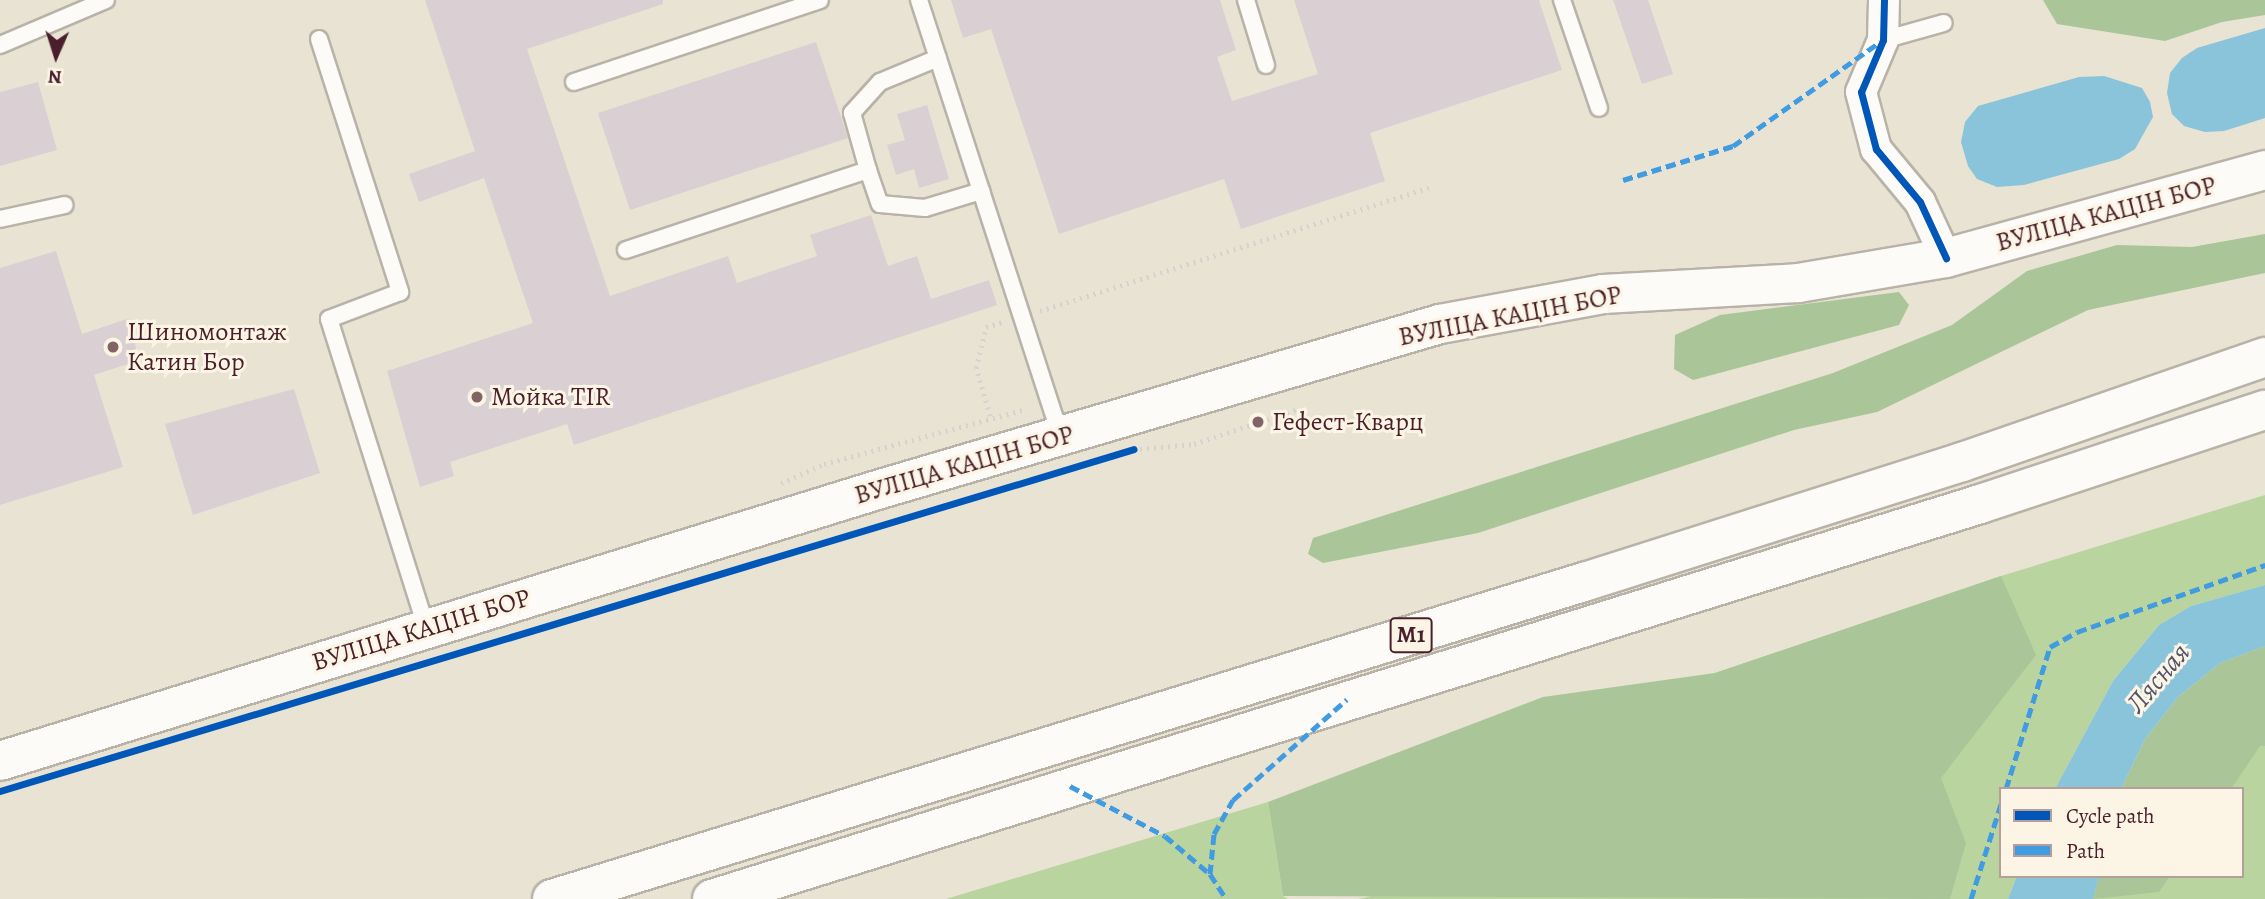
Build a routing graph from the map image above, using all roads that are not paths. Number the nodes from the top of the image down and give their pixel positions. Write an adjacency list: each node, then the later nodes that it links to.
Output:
1 (106, 0): 10 (lane)
2 (820, 0): 13 (lane)
3 (919, 0): 11 (lane)
4 (1246, 0): 12 (lane)
5 (1562, 0): 14 (lane)
6 (1884, 0): 9 (street)
7 (1944, 23): 9 (lane)
8 (319, 39): 25 (lane)
9 (1883, 40): 21 (street)
10 (0, 45)
11 (938, 58): 15 (lane); 17 (lane)
12 (1266, 65)
13 (574, 82)
14 (1599, 108)
15 (868, 170): 17 (lane); 20 (lane)
16 (2265, 170): 21 (main road, ВУЛІЦА КАЦІН БОР)
17 (981, 191): 24 (lane)
18 (65, 205): 19 (lane)
19 (0, 219)
20 (626, 250)
21 (1946, 258): 24 (main road, ВУЛІЦА КАЦІН БОР)
22 (2265, 357): 27 (main road, М1)
23 (2265, 410): 28 (main road, М1)
24 (1061, 438): 25 (main road, ВУЛІЦА КАЦІН БОР)
25 (426, 627): 26 (main road, ВУЛІЦА КАЦІН БОР)
26 (0, 761)
27 (552, 899)
28 (712, 899)

